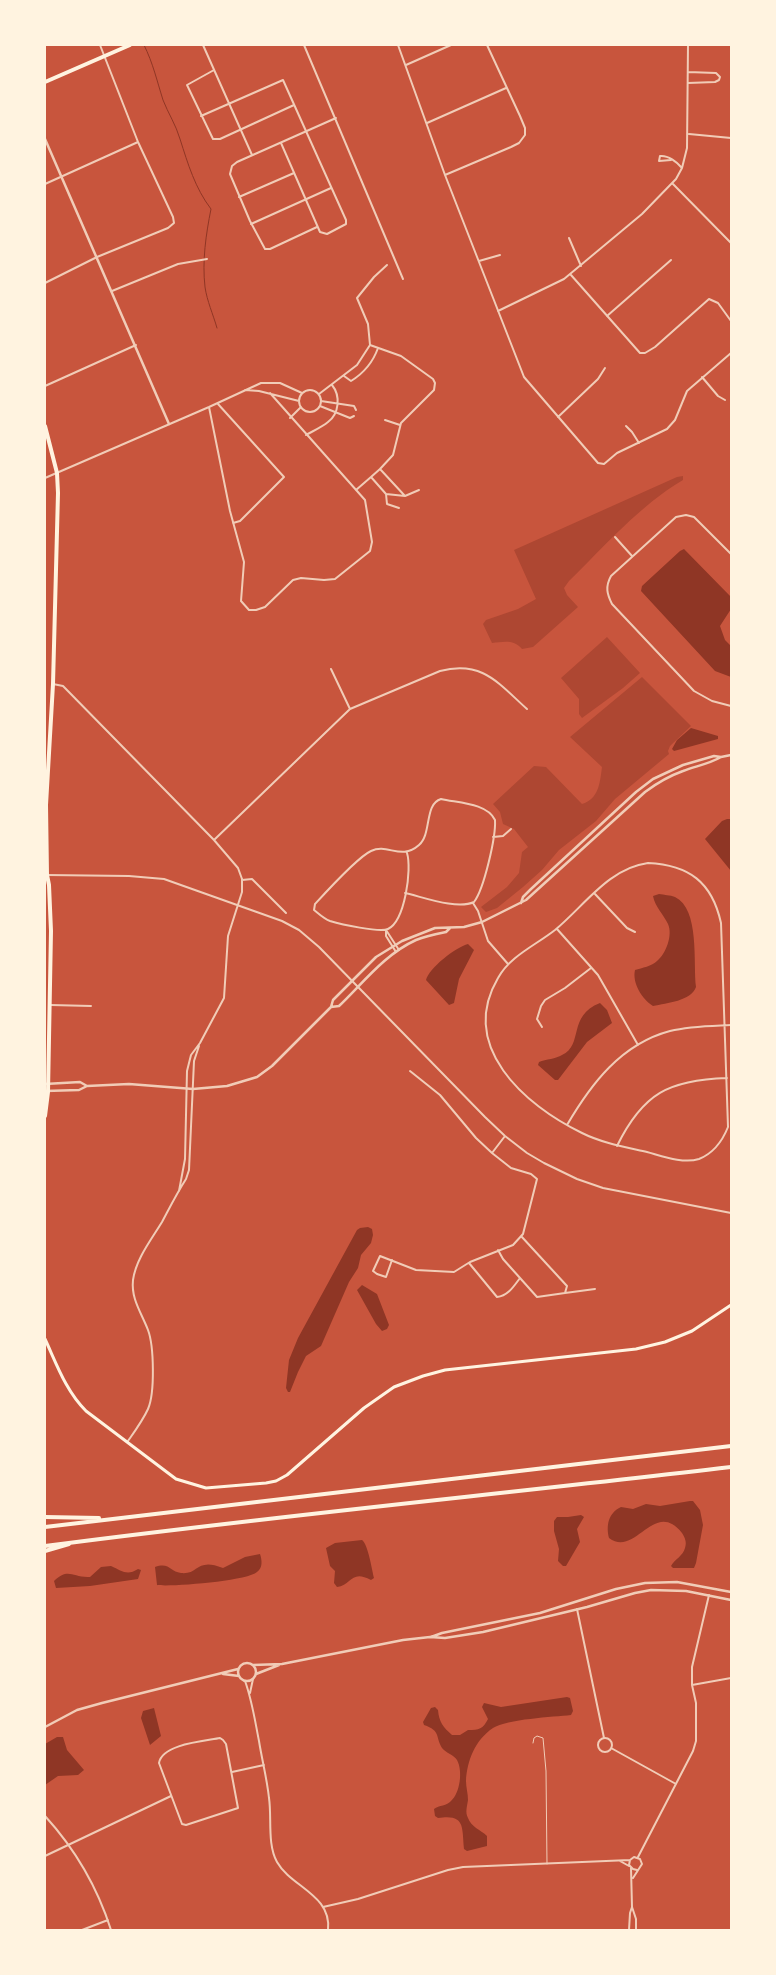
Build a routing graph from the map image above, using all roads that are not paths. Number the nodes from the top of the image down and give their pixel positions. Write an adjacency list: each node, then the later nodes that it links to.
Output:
1 (100, 45): 9 (street)
2 (130, 45): 9 (main road)
3 (203, 45): 11 (street)
4 (304, 45): 19 (street)
5 (398, 45): 10 (street)
6 (451, 45): 10 (street)
7 (487, 45): 15 (street)
8 (688, 45): 12 (street)
9 (104, 56): 13 (main road); 26 (street)
10 (406, 65): 20 (street)
11 (214, 70): 16 (street); 18 (street)
12 (688, 72): 14 (street); 14 (street)
13 (45, 82)
14 (688, 83): 23 (street)
15 (506, 88): 20 (street); 32 (street)
16 (230, 103): 17 (street); 18 (street); 21 (street)
17 (294, 105): 21 (street); 22 (street)
18 (201, 116): 21 (street)
19 (336, 118): 22 (street); 51 (street)
20 (427, 123): 32 (street)
21 (241, 128): 28 (street)
22 (306, 131): 27 (street); 36 (street)
23 (688, 134): 24 (street); 30 (street)
24 (731, 138)
25 (45, 139): 33 (street)
26 (138, 142): 33 (street); 44 (street)
27 (281, 143): 28 (street); 31 (street)
28 (252, 156): 37 (street)
29 (671, 160): 30 (street)
30 (682, 168): 34 (street)
31 (294, 173): 37 (street); 38 (street)
32 (446, 175): 47 (street)
33 (61, 176): 35 (street); 44 (street)
34 (672, 183): 42 (street); 49 (street)
35 (45, 184)
36 (332, 188): 38 (street); 40 (street)
37 (239, 197): 39 (street)
38 (306, 200): 39 (street); 40 (street)
39 (251, 224): 40 (street)
40 (317, 227)
41 (569, 238): 49 (street)
42 (731, 244)
43 (500, 255): 47 (street)
44 (97, 257): 52 (street); 53 (street)
45 (207, 259): 53 (street)
46 (671, 260): 55 (street)
47 (479, 261): 54 (street)
48 (387, 265): 58 (street)
49 (581, 266): 50 (street)
50 (571, 274): 54 (street); 55 (street)
51 (403, 279)
52 (45, 282)
53 (112, 291): 57 (street)
54 (498, 312): 83 (street)
55 (606, 316): 56 (street)
56 (731, 321)
57 (136, 345): 66 (street); 86 (street)
58 (370, 345): 59 (street); 62 (street)
59 (378, 348): 62 (street); 87 (street)
60 (731, 353): 63 (street)
61 (605, 368): 83 (street)
62 (344, 376): 65 (street)
63 (702, 377): 72 (street); 91 (street)
64 (258, 384): 67 (street); 68 (street); 70 (street)
65 (332, 385): 71 (street); 76 (street)
66 (45, 386)
67 (245, 390): 68 (street); 75 (street)
68 (259, 391): 69 (street)
69 (270, 393): 73 (street); 84 (street)
70 (302, 393): 71 (street); 73 (street)
71 (319, 394): 74 (street)
72 (725, 400)
73 (299, 401): 79 (street)
74 (321, 401): 76 (street); 77 (street)
75 (218, 403): 78 (street); 101 (street)
76 (338, 403): 80 (street); 81 (street)
77 (320, 406): 79 (street); 81 (street)
78 (209, 407): 86 (street); 101 (street)
79 (301, 407): 84 (street)
80 (356, 410)
81 (335, 413): 82 (street); 90 (street)
82 (354, 416)
83 (558, 417): 91 (street)
84 (290, 418): 90 (street)
85 (385, 420): 87 (street)
86 (170, 424): 93 (street)
87 (400, 425): 92 (street)
88 (45, 426): 93 (main road)
89 (626, 426): 91 (street)
90 (306, 435): 96 (street)
91 (639, 443)
92 (380, 469): 94 (street); 99 (street)
93 (57, 473): 95 (street); 106 (main road)
94 (371, 477): 96 (street); 98 (street)
95 (45, 478)
96 (356, 490): 101 (street)
97 (420, 490): 99 (street)
98 (386, 494): 99 (street); 100 (street)
99 (405, 496)
100 (399, 508)
101 (233, 523)
102 (615, 537): 104 (street)
103 (731, 554): 104 (street)
104 (632, 556): 107 (street)
105 (331, 669): 109 (street)
106 (53, 684): 113 (main road); 116 (street)
107 (731, 706)
108 (527, 709): 109 (street)
109 (350, 710): 116 (street)
110 (731, 755): 111 (street)
111 (721, 757): 124 (street); 124 (street)
112 (511, 829): 114 (street)
113 (46, 833): 115 (main road); 118 (main road)
114 (493, 837): 117 (street); 123 (street)
115 (45, 838)
116 (214, 840): 120 (street)
117 (407, 853): 121 (street); 130 (street)
118 (46, 875): 119 (main road); 125 (street); 139 (main road)
119 (45, 880)
120 (242, 880): 125 (street); 126 (street)
121 (405, 893): 123 (street); 130 (street)
122 (595, 893): 129 (street); 131 (street); 143 (street)
123 (473, 903): 127 (street)
124 (521, 903): 127 (street)
125 (238, 904): 137 (street); 145 (street)
126 (286, 914)
127 (482, 922): 128 (street); 135 (street)
128 (450, 928): 132 (street); 133 (street)
129 (556, 929): 135 (street); 136 (street)
130 (386, 930): 132 (street)
131 (635, 932)
132 (394, 945): 133 (street); 134 (street); 137 (street)
133 (400, 950): 134 (street)
134 (396, 952): 138 (street)
135 (508, 964): 155 (street)
136 (591, 968): 144 (street); 146 (street)
137 (352, 981): 138 (street); 141 (street)
138 (358, 987): 141 (street); 156 (street)
139 (49, 1005): 140 (street); 149 (main road)
140 (91, 1006)
141 (331, 1007): 152 (street)
142 (731, 1024): 143 (street)
143 (726, 1025): 146 (street); 148 (street)
144 (542, 1027)
145 (200, 1043): 151 (street); 152 (street)
146 (638, 1045): 155 (street)
147 (410, 1071): 158 (street)
148 (727, 1078): 157 (street); 157 (street)
149 (46, 1084): 150 (street); 153 (main road)
150 (87, 1086): 151 (street); 153 (street)
151 (187, 1088): 152 (street); 159 (street)
152 (193, 1089): 159 (street)
153 (46, 1092): 154 (main road)
154 (45, 1116)
155 (567, 1125): 157 (street)
156 (505, 1136): 158 (street); 160 (street)
157 (617, 1146)
158 (492, 1153): 161 (street)
159 (179, 1191): 170 (street)
160 (731, 1213)
161 (522, 1236): 162 (street); 167 (street)
162 (498, 1250): 164 (street); 165 (street)
163 (392, 1260): 163 (street); 164 (street)
164 (469, 1263): 165 (street)
165 (520, 1278): 167 (street)
166 (594, 1289): 167 (street)
167 (565, 1293)
168 (731, 1305): 170 (main road)
169 (45, 1339): 170 (main road)
170 (127, 1442)
171 (731, 1446): 174 (main road)
172 (731, 1467): 176 (main road)
173 (45, 1517): 174 (main road)
174 (116, 1518): 175 (main road)
175 (45, 1527)
176 (86, 1540): 177 (main road); 178 (main road)
177 (45, 1546)
178 (45, 1551)
179 (711, 1588): 180 (street); 181 (street); 183 (street)
180 (731, 1592)
181 (709, 1595): 182 (street); 184 (street); 195 (street)
182 (731, 1600)
183 (574, 1603): 184 (street); 185 (street)
184 (577, 1610): 185 (street); 198 (street)
185 (430, 1638): 186 (street)
186 (282, 1664): 187 (street); 190 (street)
187 (253, 1665): 188 (street); 190 (street)
188 (238, 1668): 189 (street); 191 (street)
189 (221, 1674): 191 (street); 197 (street)
190 (256, 1674): 193 (street)
191 (239, 1676): 194 (street)
192 (731, 1678): 195 (street)
193 (253, 1679): 194 (street); 196 (street)
194 (245, 1681): 196 (street)
195 (692, 1685): 203 (street)
196 (250, 1695): 201 (street)
197 (45, 1727)
198 (604, 1738): 200 (street); 200 (street)
199 (533, 1743): 211 (lane)
200 (611, 1748): 203 (street)
201 (264, 1765): 202 (street); 215 (street)
202 (231, 1772): 204 (street); 204 (street)
203 (676, 1784): 208 (street)
204 (171, 1796): 206 (street)
205 (45, 1816): 206 (street)
206 (68, 1844): 207 (street); 217 (street)
207 (45, 1856)
208 (638, 1857): 209 (street); 213 (street)
209 (630, 1860): 210 (street); 212 (street)
210 (620, 1861): 211 (street); 212 (street)
211 (547, 1864): 215 (street)
212 (630, 1867): 213 (street); 214 (street)
213 (637, 1870): 214 (street)
214 (632, 1879): 216 (street)
215 (323, 1907): 220 (street)
216 (632, 1907): 221 (street); 222 (street)
217 (108, 1920): 218 (street); 219 (street)
218 (82, 1930)
219 (111, 1930)
220 (328, 1930)
221 (629, 1930)
222 (636, 1930)

